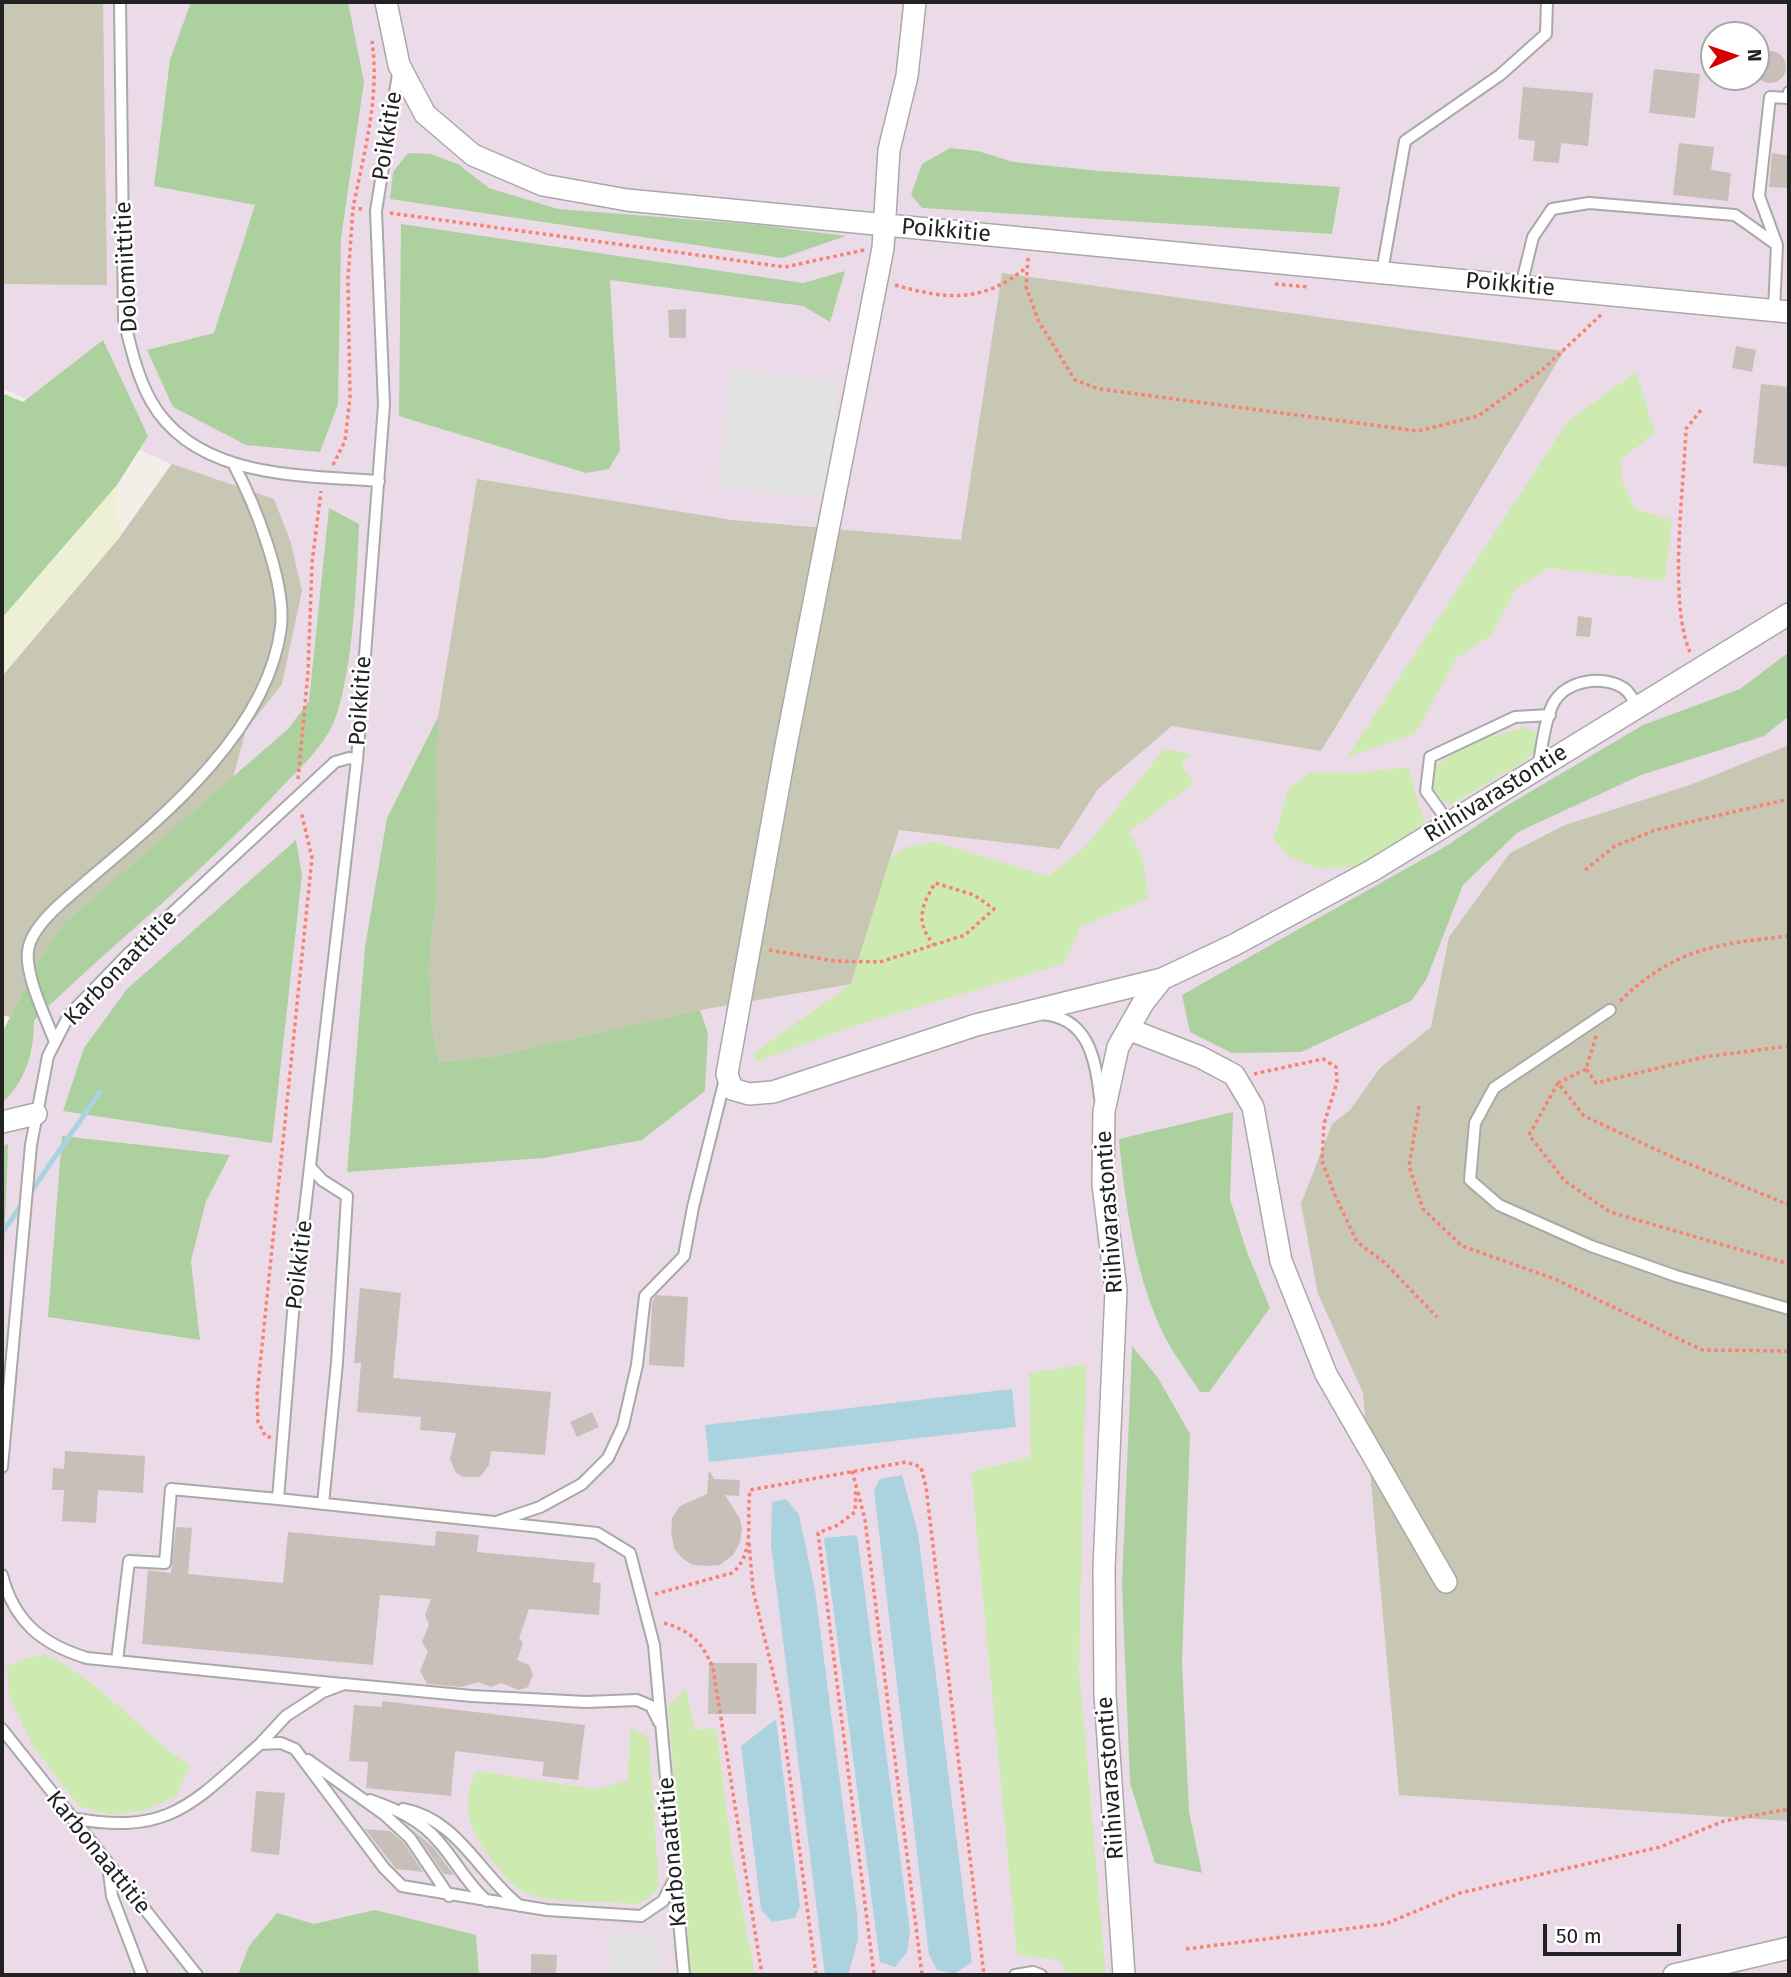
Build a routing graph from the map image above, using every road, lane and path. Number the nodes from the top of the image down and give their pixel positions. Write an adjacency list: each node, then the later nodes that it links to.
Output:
1 (120, 2): 18 (lane, Dolomiittitie)
2 (386, 2): 5 (street)
3 (915, 2): 8 (street)
4 (1547, 2): 12 (lane)
5 (399, 65): 8 (street, Poikkitie); 20 (lane, Poikkitie)
6 (1789, 92): 10 (lane)
7 (353, 208): 19 (path)
8 (886, 226): 9 (street, Poikkitie); 13 (street)
9 (1028, 239): 11 (path); 12 (street, Poikkitie)
10 (1777, 245): 14 (lane); 16 (lane)
11 (1027, 267): 13 (path); 15 (path)
12 (1382, 272): 14 (street, Poikkitie)
13 (878, 278): 33 (street)
14 (1521, 286): 15 (street, Poikkitie)
15 (1623, 295): 16 (street, Poikkitie)
16 (1781, 311)
17 (1701, 410): 22 (path)
18 (234, 465): 19 (lane, Dolomiittitie); 38 (lane)
19 (327, 477): 20 (lane, Dolomiittitie); 27 (path)
20 (379, 481): 25 (lane, Poikkitie)
21 (1789, 614): 22 (street, Riihivarastontie)
22 (1698, 669): 23 (street, Riihivarastontie)
23 (1637, 706): 24 (lane); 26 (street, Riihivarastontie)
24 (1550, 715): 26 (lane); 29 (lane)
25 (357, 760): 27 (lane, Karbonaattitie); 48 (lane, Poikkitie)
26 (1538, 768): 29 (street, Riihivarastontie)
27 (300, 797): 38 (lane, Karbonaattitie); 54 (path)
28 (1789, 799): 30 (path)
29 (1449, 823): 34 (street, Riihivarastontie)
30 (1585, 870)
31 (1789, 936): 35 (path)
32 (934, 945): 32 (path); 33 (path)
33 (750, 947): 41 (street)
34 (1162, 979): 36 (street); 37 (street, Riihivarastontie)
35 (1610, 1010): 40 (path); 51 (lane)
36 (1021, 1013): 41 (street); 47 (lane)
37 (1128, 1029): 42 (street); 47 (street, Riihivarastontie)
38 (55, 1042): 45 (lane, Karbonaattitie)
39 (1789, 1046): 40 (path)
40 (1586, 1069): 43 (path)
41 (727, 1074): 60 (lane)
42 (1234, 1075): 52 (path); 63 (street)
43 (1558, 1083): 49 (path); 50 (path)
44 (1419, 1106): 53 (path)
45 (36, 1114): 46 (street); 55 (lane, Karbonaattitie)
46 (2, 1122)
47 (1104, 1139): 94 (street, Riihivarastontie)
48 (311, 1168): 54 (lane, Poikkitie); 59 (lane)
49 (1789, 1205)
50 (1789, 1264)
51 (1789, 1309)
52 (1437, 1317)
53 (1789, 1351)
54 (283, 1439): 58 (lane, Poikkitie)
55 (2, 1467)
56 (852, 1471): 57 (path); 61 (path); 91 (path)
57 (856, 1485): 89 (path); 90 (path)
58 (278, 1499): 59 (lane, Karbonaattitie); 66 (lane, Karbonaattitie)
59 (323, 1504): 60 (lane, Karbonaattitie)
60 (496, 1522): 64 (lane, Karbonaattitie)
61 (749, 1538): 64 (path); 88 (path)
62 (2, 1575): 66 (lane)
63 (1446, 1583)
64 (642, 1598): 65 (lane, Karbonaattitie)
65 (647, 1618): 69 (lane, Karbonaattitie); 87 (path)
66 (117, 1661): 67 (lane)
67 (344, 1684): 69 (lane); 70 (lane)
68 (2, 1728): 75 (lane, Karbonaattitie)
69 (662, 1728): 77 (lane, Karbonaattitie)
70 (260, 1744): 71 (lane); 75 (lane)
71 (295, 1749): 72 (lane); 78 (lane)
72 (357, 1796): 73 (lane); 78 (lane)
73 (390, 1807): 79 (lane); 80 (lane)
74 (1789, 1809): 81 (path)
75 (71, 1818): 76 (lane, Karbonaattitie)
76 (108, 1865): 84 (lane); 85 (lane, Karbonaattitie)
77 (675, 1878): 80 (lane); 86 (lane, Karbonaattitie)
78 (449, 1896): 79 (lane)
79 (488, 1902): 80 (lane)
80 (521, 1907)
81 (1186, 1948)
82 (1789, 1948): 83 (street)
83 (1683, 1974)
84 (142, 1975)
85 (197, 1975)
86 (684, 1975)
87 (762, 1975)
88 (816, 1975)
89 (874, 1975)
90 (922, 1975)
91 (984, 1975)
92 (1015, 1975): 93 (lane)
93 (1041, 1975)
94 (1124, 1975)

